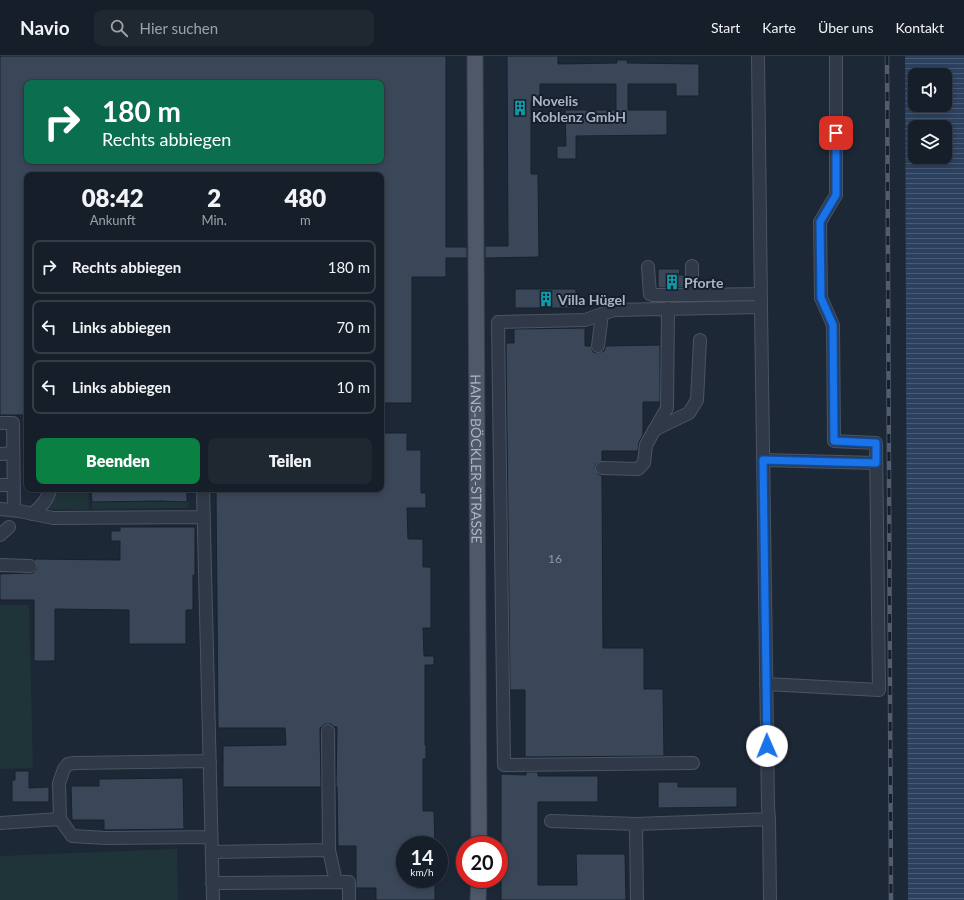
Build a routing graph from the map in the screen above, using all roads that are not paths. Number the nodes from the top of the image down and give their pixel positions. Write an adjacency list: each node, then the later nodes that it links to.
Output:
1 (472, 56): 5 (main road, HANS-BÖCKLER-STRASSE)
2 (475, 56): 5 (main road, HANS-BÖCKLER-STRASSE)
3 (758, 56): 8 (lane)
4 (836, 56): 20 (lane)
5 (475, 74): 41 (main road, HANS-BÖCKLER-STRASSE)
6 (692, 266): 9 (lane)
7 (648, 267): 9 (lane)
8 (761, 294): 9 (lane); 11 (lane)
9 (694, 295)
10 (668, 308): 11 (lane); 12 (lane); 16 (lane)
11 (761, 308): 19 (lane)
12 (602, 314): 14 (lane); 35 (lane)
13 (700, 340): 16 (lane)
14 (598, 346)
15 (0, 424): 17 (lane)
16 (654, 430): 21 (lane)
17 (13, 453): 18 (lane); 22 (lane)
18 (0, 454)
19 (763, 460): 20 (lane); 32 (lane)
20 (876, 463): 32 (lane)
21 (602, 468)
22 (14, 485): 23 (lane); 27 (lane)
23 (0, 486)
24 (50, 492): 28 (lane)
25 (203, 492): 29 (lane)
26 (0, 509): 27 (lane)
27 (14, 510): 28 (lane)
28 (32, 514): 29 (lane)
29 (204, 517): 34 (lane)
30 (0, 565): 31 (lane)
31 (30, 566)
32 (766, 684): 37 (lane)
33 (328, 731): 43 (lane)
34 (210, 761): 36 (lane); 42 (lane)
35 (693, 763)
36 (60, 819): 39 (lane); 42 (lane)
37 (769, 819): 40 (lane); 52 (lane)
38 (552, 821): 40 (lane)
39 (0, 823)
40 (636, 824): 51 (lane)
41 (479, 836)
42 (211, 837): 44 (lane)
43 (329, 850): 44 (lane); 45 (lane)
44 (212, 852): 46 (lane)
45 (336, 882): 46 (lane); 49 (lane)
46 (212, 883): 48 (lane)
47 (479, 888): 50 (main road)
48 (213, 900)
49 (349, 900)
50 (478, 900)
51 (637, 900)
52 (770, 900)

